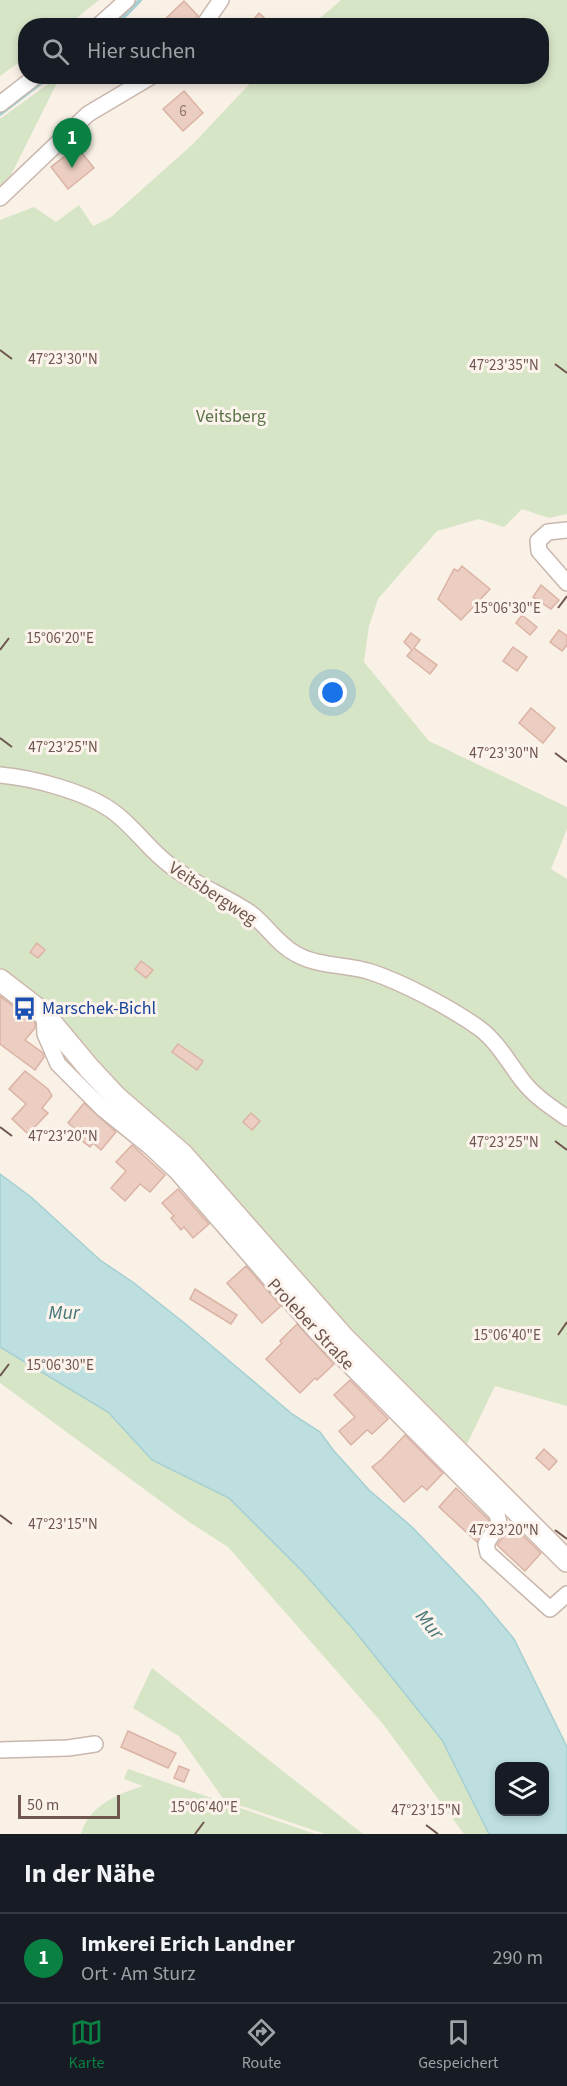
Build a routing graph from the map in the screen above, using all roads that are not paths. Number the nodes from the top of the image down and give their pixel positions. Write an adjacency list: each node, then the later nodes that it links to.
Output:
1 (127, 0): 3 (street)
2 (220, 0): 4 (street)
3 (107, 18)
4 (208, 18)
5 (26, 84): 7 (street)
6 (139, 84): 8 (street)
7 (0, 104)
8 (0, 198)
9 (567, 530): 10 (street)
10 (567, 583)
11 (0, 775): 14 (street, Veitsbergweg)
12 (0, 980): 13 (main road, Proleber Straße)
13 (44, 1014): 15 (main road, Proleber Straße); 16 (street, Proleber Straße)
14 (567, 1118)
15 (567, 1560)
16 (567, 1594)
17 (95, 1744): 18 (street)
18 (0, 1750)

